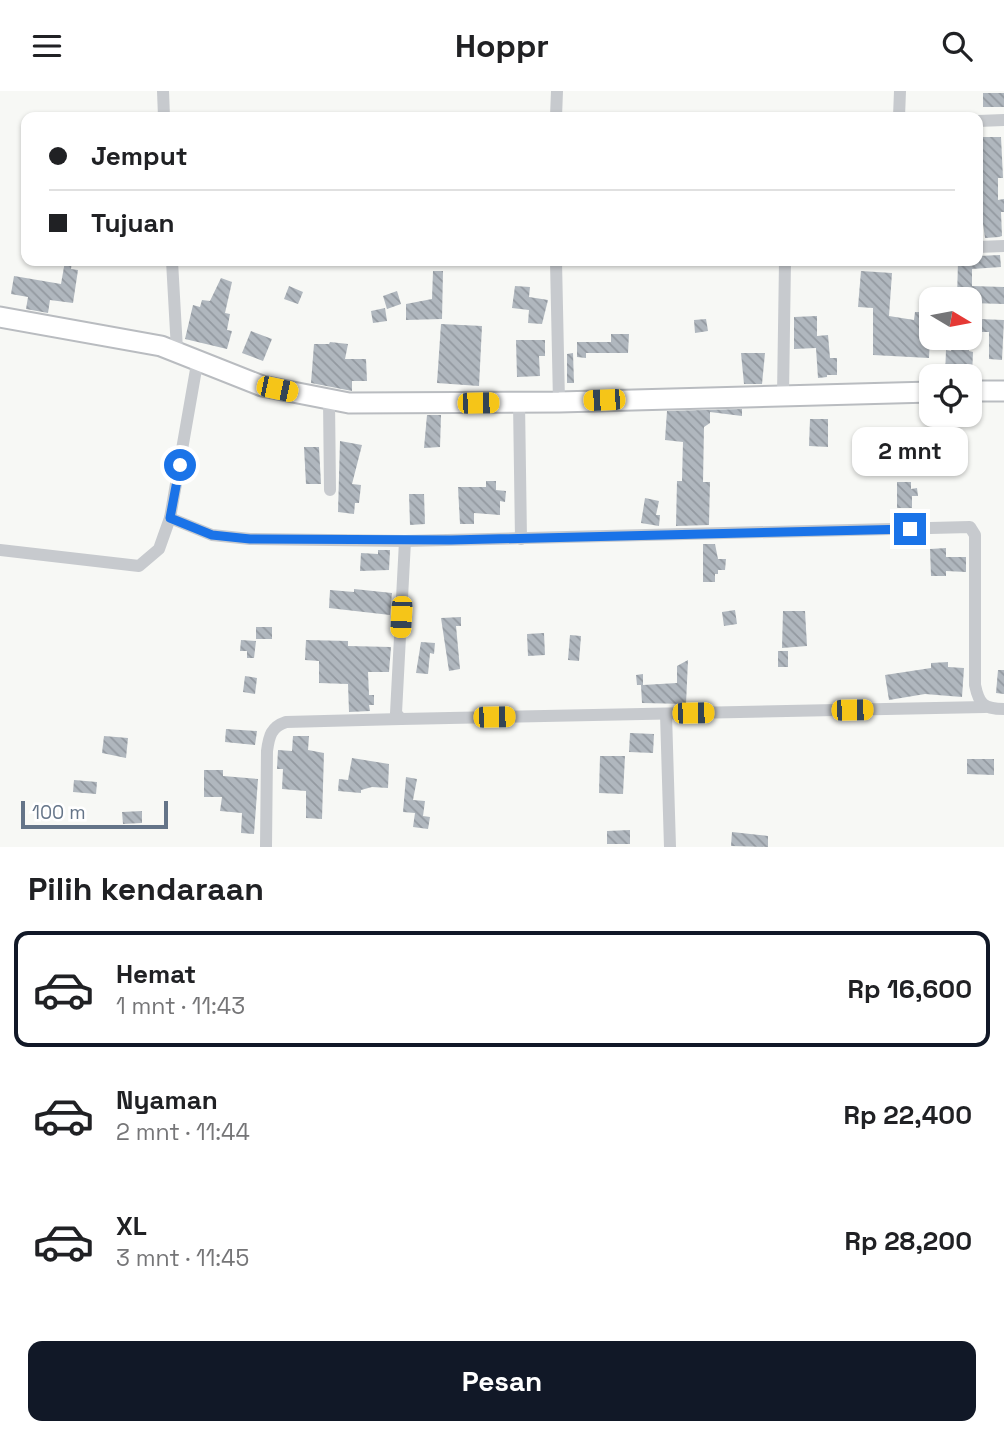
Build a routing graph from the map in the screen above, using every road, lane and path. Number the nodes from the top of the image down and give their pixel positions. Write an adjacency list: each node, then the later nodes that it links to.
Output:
1 (163, 91): 4 (street)
2 (556, 91): 5 (street)
3 (900, 91): 6 (street)
4 (164, 112)
5 (556, 112)
6 (899, 112)
7 (1004, 120): 8 (street)
8 (983, 121)
9 (1004, 246): 10 (street)
10 (983, 247)
11 (172, 266): 15 (street)
12 (556, 266): 23 (street)
13 (785, 266): 20 (street)
14 (0, 317): 15 (highway)
15 (177, 350): 16 (highway)
16 (198, 358): 21 (highway); 25 (street)
17 (982, 391): 18 (highway)
18 (1004, 391)
19 (919, 392): 20 (highway)
20 (783, 395): 23 (highway)
21 (329, 400): 22 (highway); 24 (street)
22 (519, 402): 23 (highway); 26 (street)
23 (559, 402)
24 (330, 490)
25 (170, 518): 27 (street); 28 (street)
26 (521, 539): 27 (street); 29 (street)
27 (405, 541): 32 (street)
28 (0, 550)
29 (985, 707): 30 (street); 31 (street)
30 (1004, 709)
31 (666, 714): 32 (street); 34 (street)
32 (401, 719): 33 (street)
33 (266, 847)
34 (670, 847)

